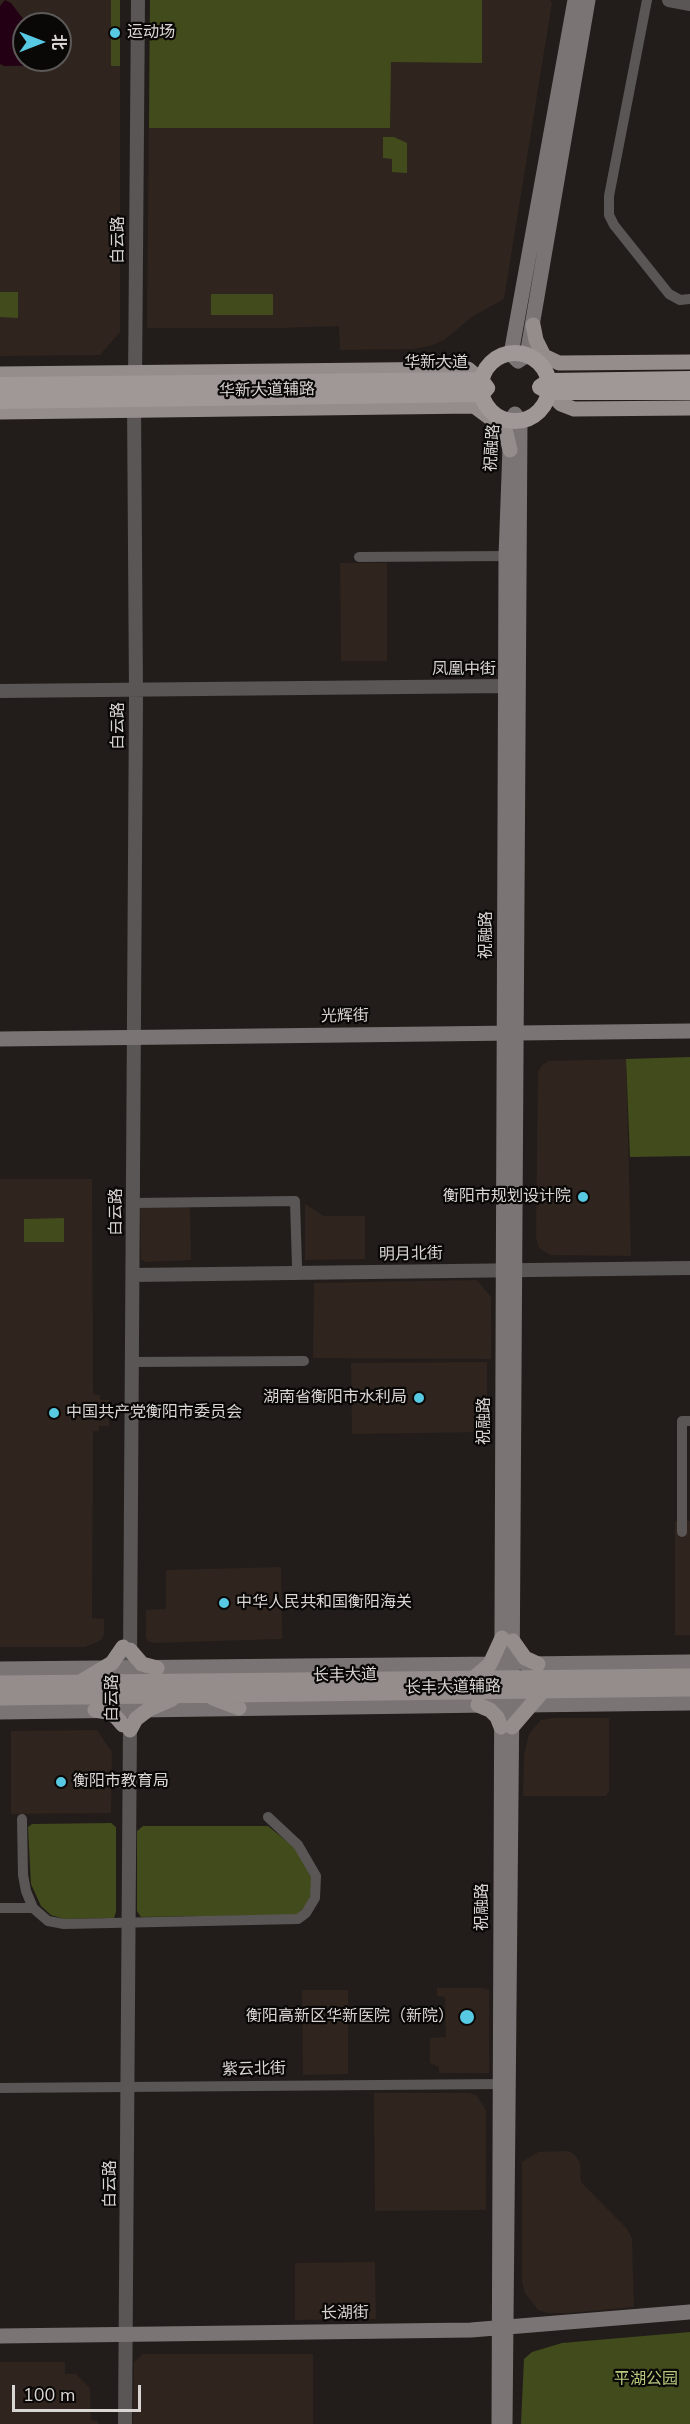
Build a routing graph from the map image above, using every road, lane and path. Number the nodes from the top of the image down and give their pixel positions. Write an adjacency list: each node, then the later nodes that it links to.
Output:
1 (132, 0): 17 (street, 白云路)
2 (138, 0): 17 (street, 白云路)
3 (575, 0): 10 (main road)
4 (588, 0): 9 (main road)
5 (647, 0): 8 (street)
6 (669, 0): 7 (street)
7 (690, 4)
8 (690, 299)
9 (533, 325): 10 (main road); 11 (main road)
10 (519, 357): 15 (highway); 16 (highway)
11 (690, 362)
12 (0, 374): 17 (main road, 华新大道辅路)
13 (690, 379): 16 (highway)
14 (0, 385): 17 (highway, 华新大道)
15 (483, 387): 17 (highway, 华新大道); 17 (main road, 华新大道辅路); 22 (highway)
16 (546, 387): 18 (highway); 20 (main road); 22 (highway)
17 (132, 391): 19 (highway, 华新大道); 21 (main road, 华新大道辅路); 23 (main road, 华新大道辅路); 28 (street, 白云路)
18 (690, 392)
19 (0, 401)
20 (690, 408)
21 (0, 412)
22 (515, 419): 23 (main road, 祝融路); 26 (main road, 祝融路)
23 (510, 450): 24 (main road, 祝融路)
24 (506, 556): 25 (street); 26 (main road, 祝融路)
25 (359, 557)
26 (510, 689): 28 (street, 凤凰中街); 31 (main road, 祝融路)
27 (0, 691): 28 (street, 凤凰中街)
28 (132, 691): 29 (street, 凤凰中街); 34 (street, 白云路)
29 (0, 696)
30 (690, 1031): 31 (main road, 光辉街)
31 (510, 1036): 32 (main road, 光辉街); 34 (main road, 光辉街); 39 (main road, 祝融路)
32 (690, 1037)
33 (0, 1039): 34 (main road, 光辉街)
34 (130, 1040): 35 (main road, 光辉街); 36 (street, 白云路); 47 (street, 白云路)
35 (0, 1044)
36 (133, 1203): 37 (street); 40 (street, 白云路)
37 (297, 1266): 39 (street, 明月北街); 40 (street, 明月北街)
38 (690, 1266): 39 (street, 明月北街)
39 (509, 1268): 40 (street, 明月北街); 46 (main road, 祝融路)
40 (133, 1271): 42 (street, 白云路)
41 (304, 1361): 42 (street)
42 (132, 1362): 47 (street, 白云路)
43 (690, 1421): 44 (street)
44 (686, 1518): 45 (street)
45 (682, 1532)
46 (507, 1639): 49 (main road); 55 (main road, 祝融路); 55 (main road)
47 (127, 1649): 50 (main road); 52 (main road); 61 (street, 白云路)
48 (690, 1662): 49 (main road, 长丰大道辅路)
49 (538, 1664): 55 (main road, 长丰大道辅路)
50 (157, 1668): 55 (main road, 长丰大道辅路); 61 (main road, 长丰大道辅路)
51 (0, 1669): 52 (main road, 长丰大道辅路)
52 (104, 1669): 54 (main road); 61 (main road, 长丰大道辅路)
53 (690, 1676): 55 (main road, 长丰大道)
54 (79, 1682): 56 (main road, 长丰大道); 61 (main road, 长丰大道)
55 (505, 1682): 58 (main road, 长丰大道); 59 (main road, 长丰大道); 61 (main road, 长丰大道); 64 (main road, 长丰大道辅路); 65 (main road, 长丰大道辅路); 69 (main road, 祝融路)
56 (0, 1683)
57 (690, 1689): 58 (main road, 长丰大道)
58 (543, 1691): 65 (main road)
59 (208, 1695): 60 (main road, 长丰大道); 66 (main road)
60 (179, 1696): 61 (main road, 长丰大道); 67 (main road)
61 (126, 1697): 62 (main road, 长丰大道); 67 (main road); 68 (main road); 74 (street, 白云路)
62 (0, 1698)
63 (690, 1703): 65 (main road, 长丰大道辅路)
64 (478, 1705): 66 (main road, 长丰大道辅路); 69 (main road)
65 (530, 1705): 69 (main road)
66 (238, 1708): 67 (main road, 长丰大道辅路)
67 (149, 1709)
68 (0, 1712)
69 (507, 1727): 75 (main road, 祝融路)
70 (268, 1817): 74 (street)
71 (22, 1819): 73 (street)
72 (0, 1908): 73 (street)
73 (33, 1908): 74 (street)
74 (126, 1923): 76 (street, 白云路)
75 (504, 2084): 76 (street, 紫云北街); 80 (main road, 祝融路)
76 (125, 2086): 77 (street, 紫云北街); 82 (street, 白云路)
77 (0, 2088)
78 (690, 2312): 80 (main road, 长湖街)
79 (690, 2319): 80 (main road, 长湖街)
80 (502, 2331): 82 (main road, 长湖街); 86 (main road, 祝融路); 87 (main road, 祝融路)
81 (0, 2336): 82 (main road, 长湖街)
82 (123, 2337): 83 (main road, 长湖街); 84 (street, 白云路); 85 (street, 白云路)
83 (0, 2342)
84 (120, 2424)
85 (125, 2424)
86 (499, 2424)
87 (506, 2424)

